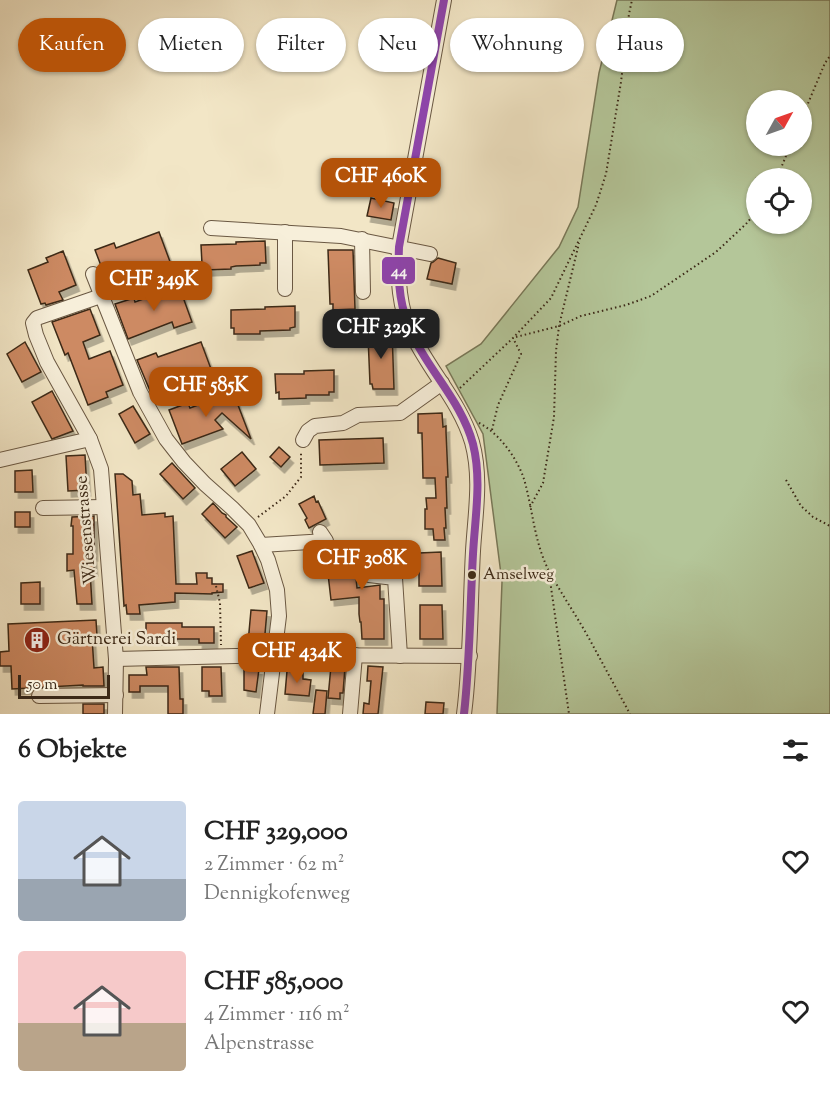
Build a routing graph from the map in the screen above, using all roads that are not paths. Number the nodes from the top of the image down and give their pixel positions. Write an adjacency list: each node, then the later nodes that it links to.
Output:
1 (444, 0): 5 (street)
2 (211, 228): 3 (street)
3 (285, 232): 4 (street); 8 (street)
4 (362, 239): 5 (street); 9 (street)
5 (399, 247): 6 (street); 11 (street)
6 (430, 254)
7 (93, 274): 10 (street)
8 (285, 289)
9 (363, 292)
10 (101, 296): 12 (street, Wiesenstrasse); 18 (street)
11 (442, 382): 13 (street); 23 (street)
12 (90, 439): 14 (street); 15 (street, Wiesenstrasse)
13 (303, 440)
14 (0, 460)
15 (104, 507): 16 (street); 24 (street, Wiesenstrasse)
16 (43, 508)
17 (320, 532): 18 (street)
18 (261, 545): 20 (street)
19 (369, 575): 22 (street)
20 (274, 655): 21 (street); 24 (street); 28 (street)
21 (356, 656): 22 (street); 29 (street)
22 (400, 656): 23 (street)
23 (470, 656): 30 (street)
24 (116, 659): 25 (street, Wiesenstrasse)
25 (116, 695): 26 (street); 27 (street, Wiesenstrasse)
26 (39, 696)
27 (115, 714)
28 (267, 714)
29 (350, 714)
30 (464, 714)

